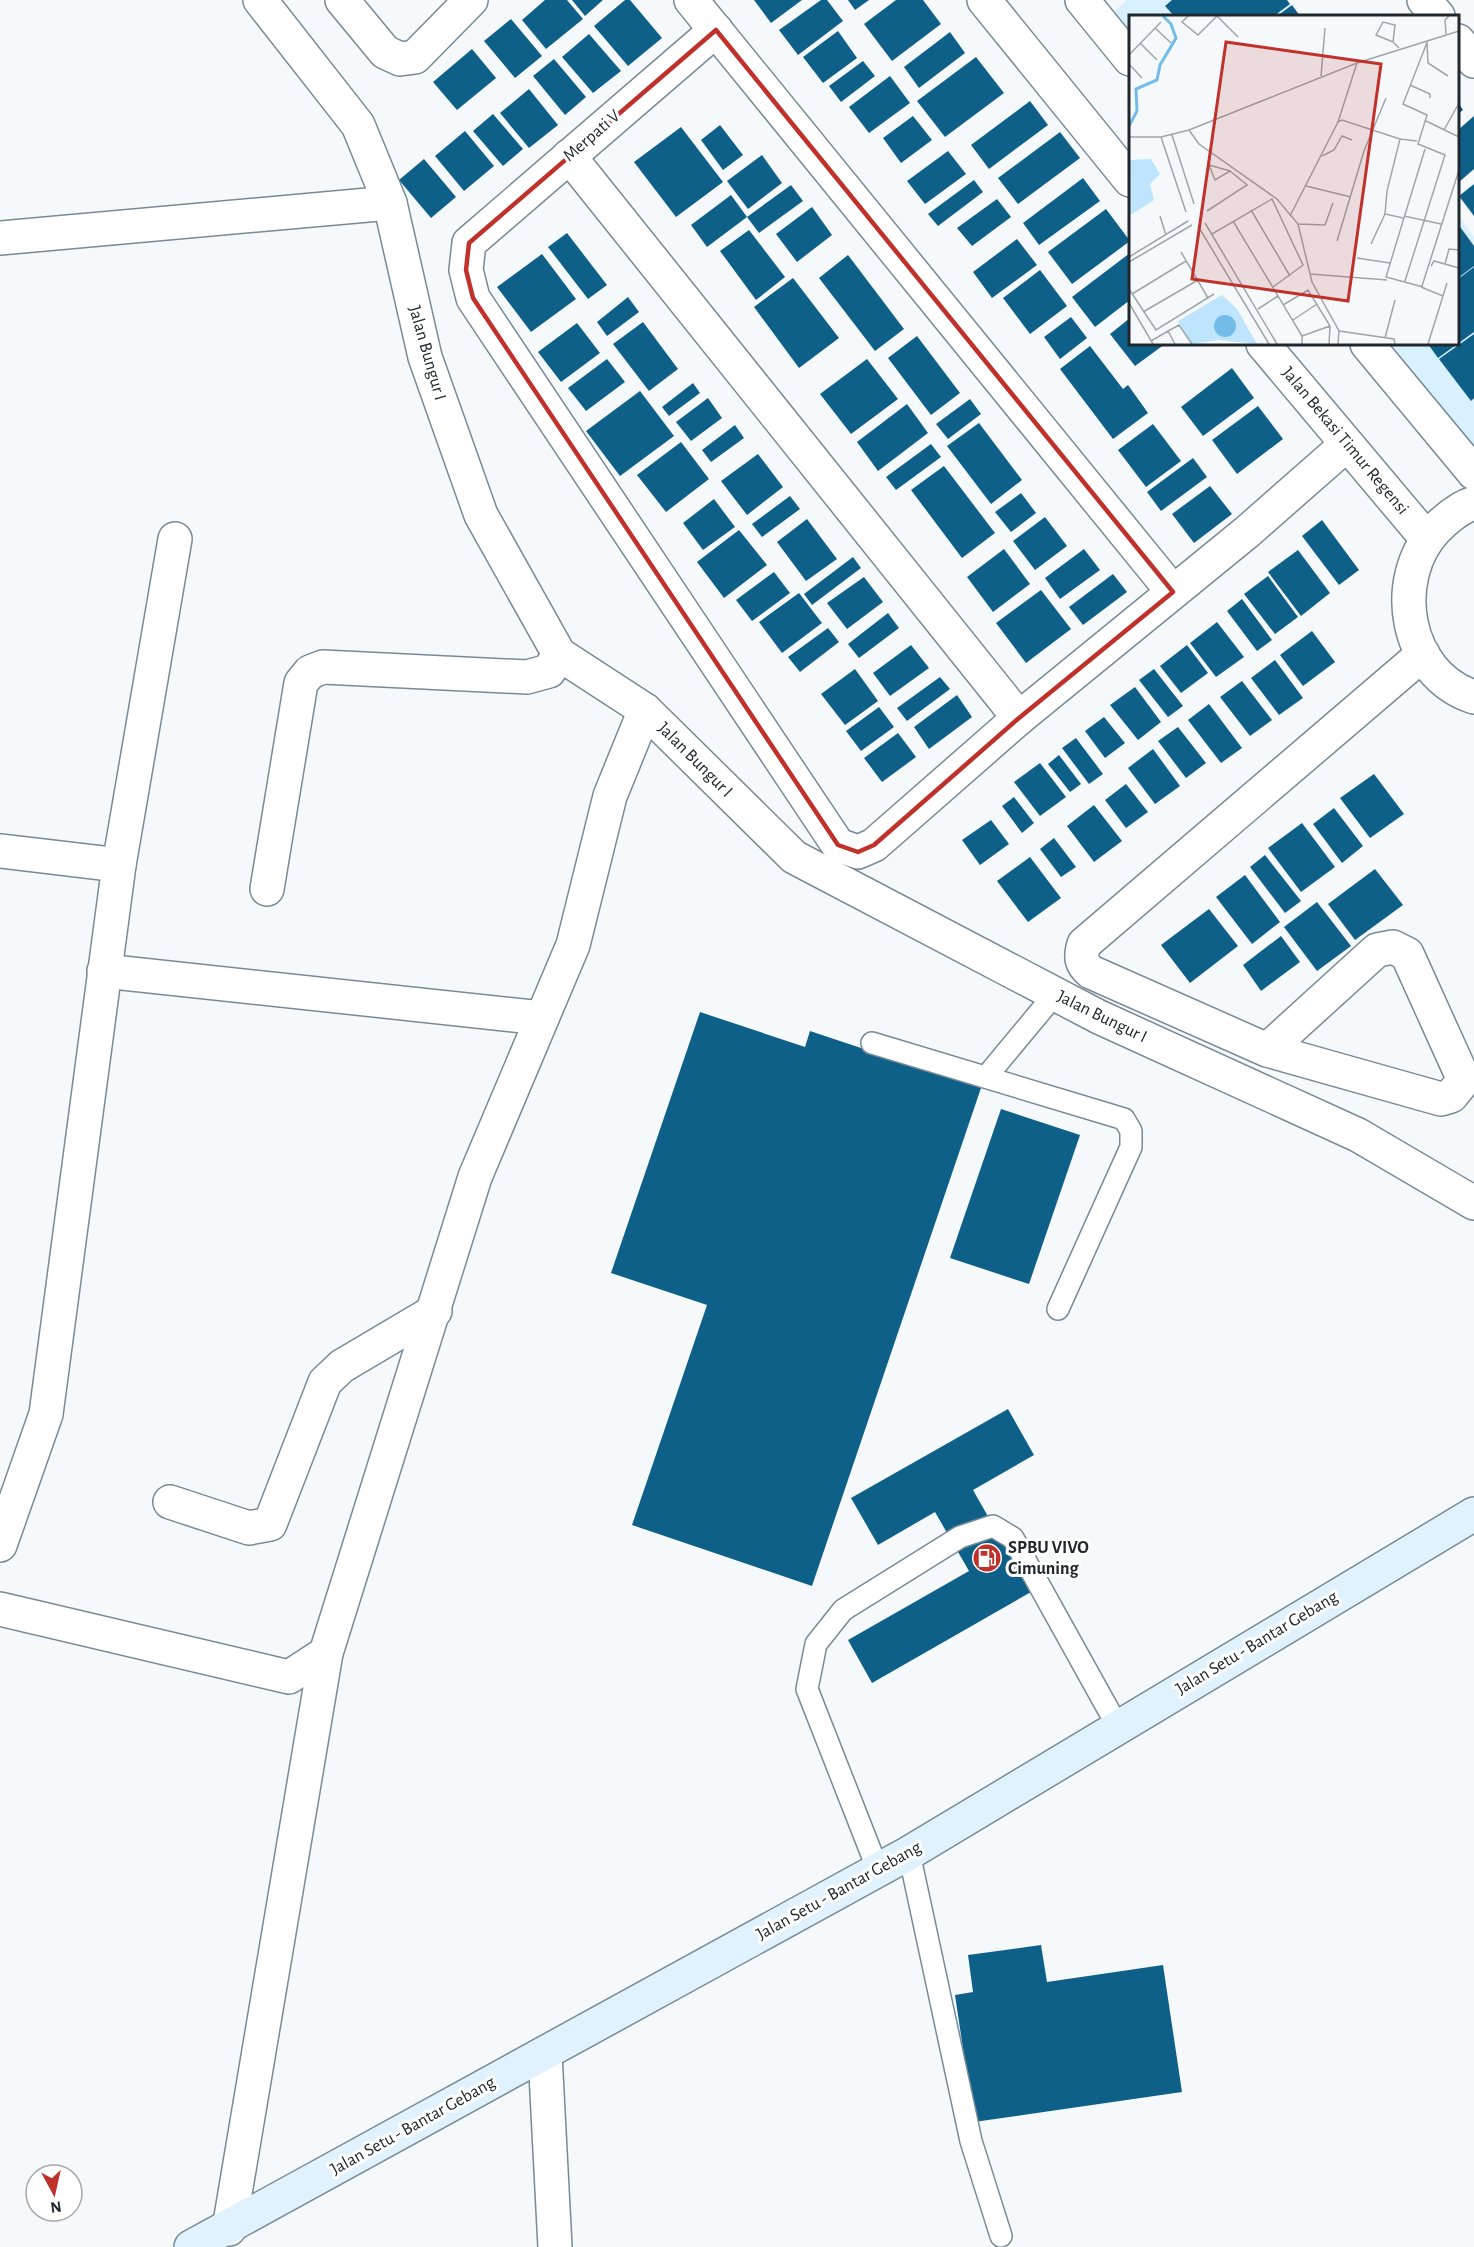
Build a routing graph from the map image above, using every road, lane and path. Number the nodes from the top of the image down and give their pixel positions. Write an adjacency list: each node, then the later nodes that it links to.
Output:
1 (260, 0): 15 (street, Jalan Bungur I)
2 (342, 0): 3 (street)
3 (471, 0)
4 (691, 0): 9 (street)
5 (984, 0): 14 (street)
6 (1082, 0): 11 (street)
7 (1424, 0): 8 (street)
8 (1437, 15)
9 (716, 30): 13 (street, Merpati V); 24 (street)
10 (1459, 42): 12 (street)
11 (1129, 57)
12 (1474, 61)
13 (569, 156): 29 (street); 29 (street, Merpati V)
14 (1129, 178)
15 (390, 203): 16 (street); 25 (street, Jalan Bungur I)
16 (0, 238)
17 (1264, 345): 19 (street, Jalan Bekasi Timur Regensi)
18 (1368, 345): 20 (street)
19 (1346, 445): 23 (street, Jalan Bekasi Timur Regensi); 24 (street)
20 (1474, 473)
21 (1474, 503): 23 (street)
22 (175, 539): 31 (street)
23 (1427, 539): 26 (street)
24 (1173, 592): 29 (street)
25 (559, 654): 28 (street, Jalan Bungur I); 32 (street)
26 (1423, 654): 27 (street); 37 (street)
27 (1474, 697)
28 (645, 711): 34 (street, Jalan Bungur I); 35 (street)
29 (1019, 717)
30 (0, 851): 31 (street)
31 (119, 865): 33 (street)
32 (267, 889)
33 (104, 971): 35 (street); 44 (street)
34 (1055, 994): 38 (lane); 39 (street, Jalan Bungur I)
35 (542, 1018): 41 (street)
36 (872, 1043): 38 (lane)
37 (1267, 1050): 37 (street)
38 (986, 1077): 40 (lane)
39 (1474, 1203)
40 (1058, 1309)
41 (435, 1311): 42 (street); 46 (street)
42 (170, 1502)
43 (1474, 1514): 47 (main road, Jalan Setu - Bantar Gebang)
44 (0, 1545)
45 (0, 1610): 46 (street)
46 (326, 1653): 51 (street)
47 (1118, 1727): 48 (main road, Jalan Setu - Bantar Gebang); 49 (lane)
48 (909, 1852): 49 (main road, Jalan Setu - Bantar Gebang); 52 (lane)
49 (878, 1870): 50 (main road, Jalan Setu - Bantar Gebang)
50 (545, 2054): 51 (main road, Jalan Setu - Bantar Gebang); 54 (street)
51 (229, 2229): 53 (main road, Jalan Setu - Bantar Gebang)
52 (1001, 2236)
53 (191, 2247)
54 (555, 2247)

